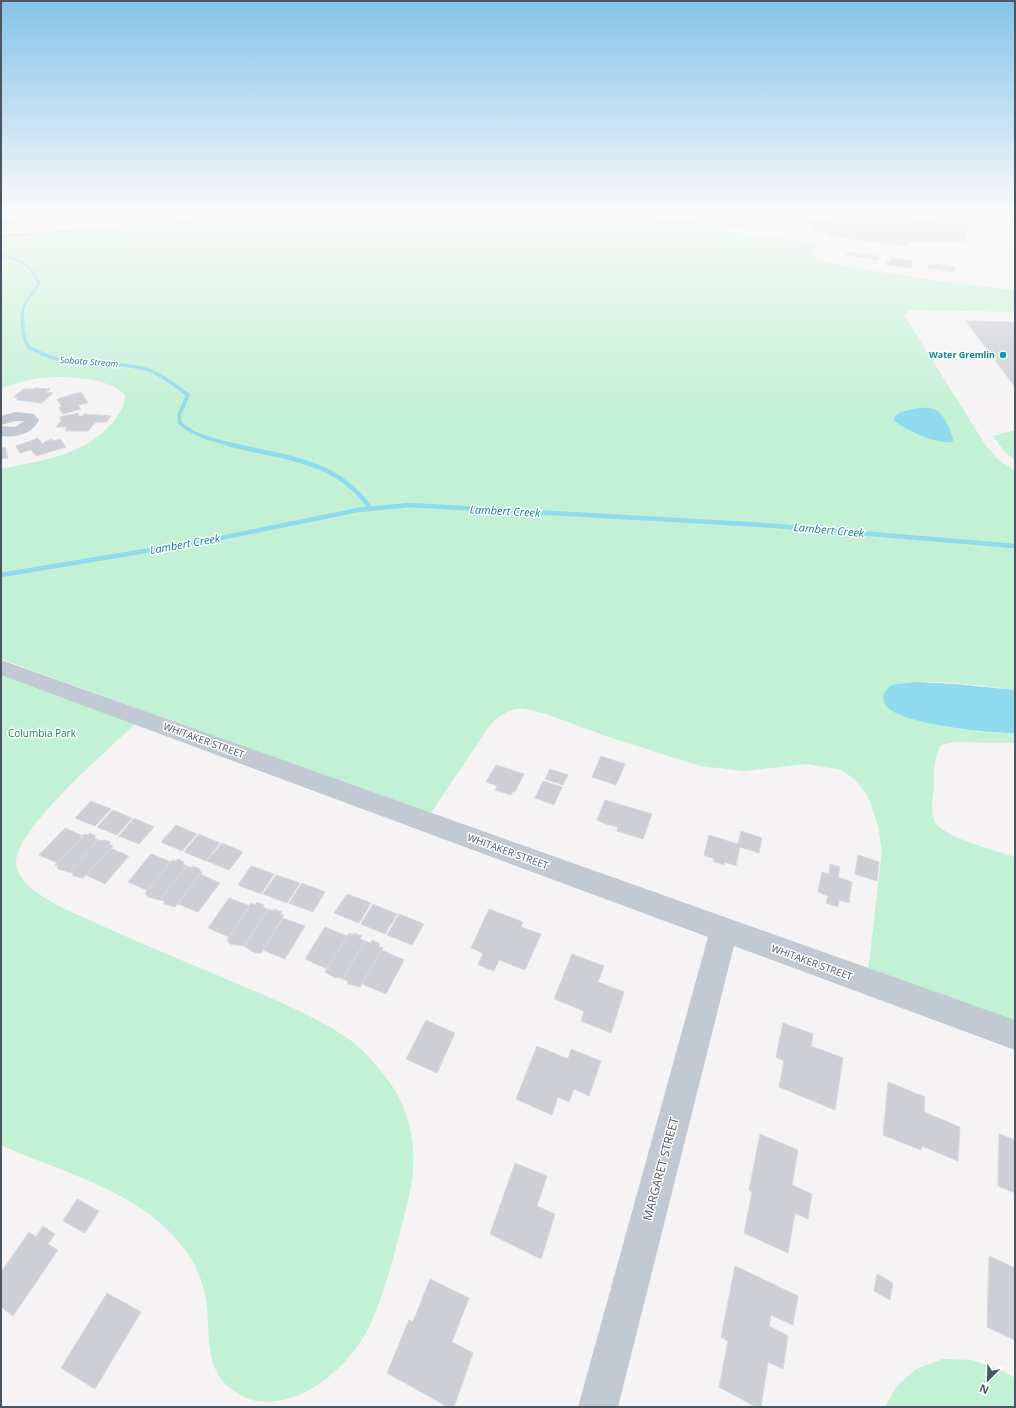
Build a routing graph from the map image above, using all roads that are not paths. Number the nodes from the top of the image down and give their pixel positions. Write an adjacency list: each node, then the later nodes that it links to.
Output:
1 (1, 421): 2 (street)
2 (1, 431)
3 (1, 667): 4 (street, WHITAKER STREET)
4 (724, 930): 5 (street, WHITAKER STREET); 6 (street, MARGARET STREET)
5 (1015, 1036)
6 (598, 1407)

